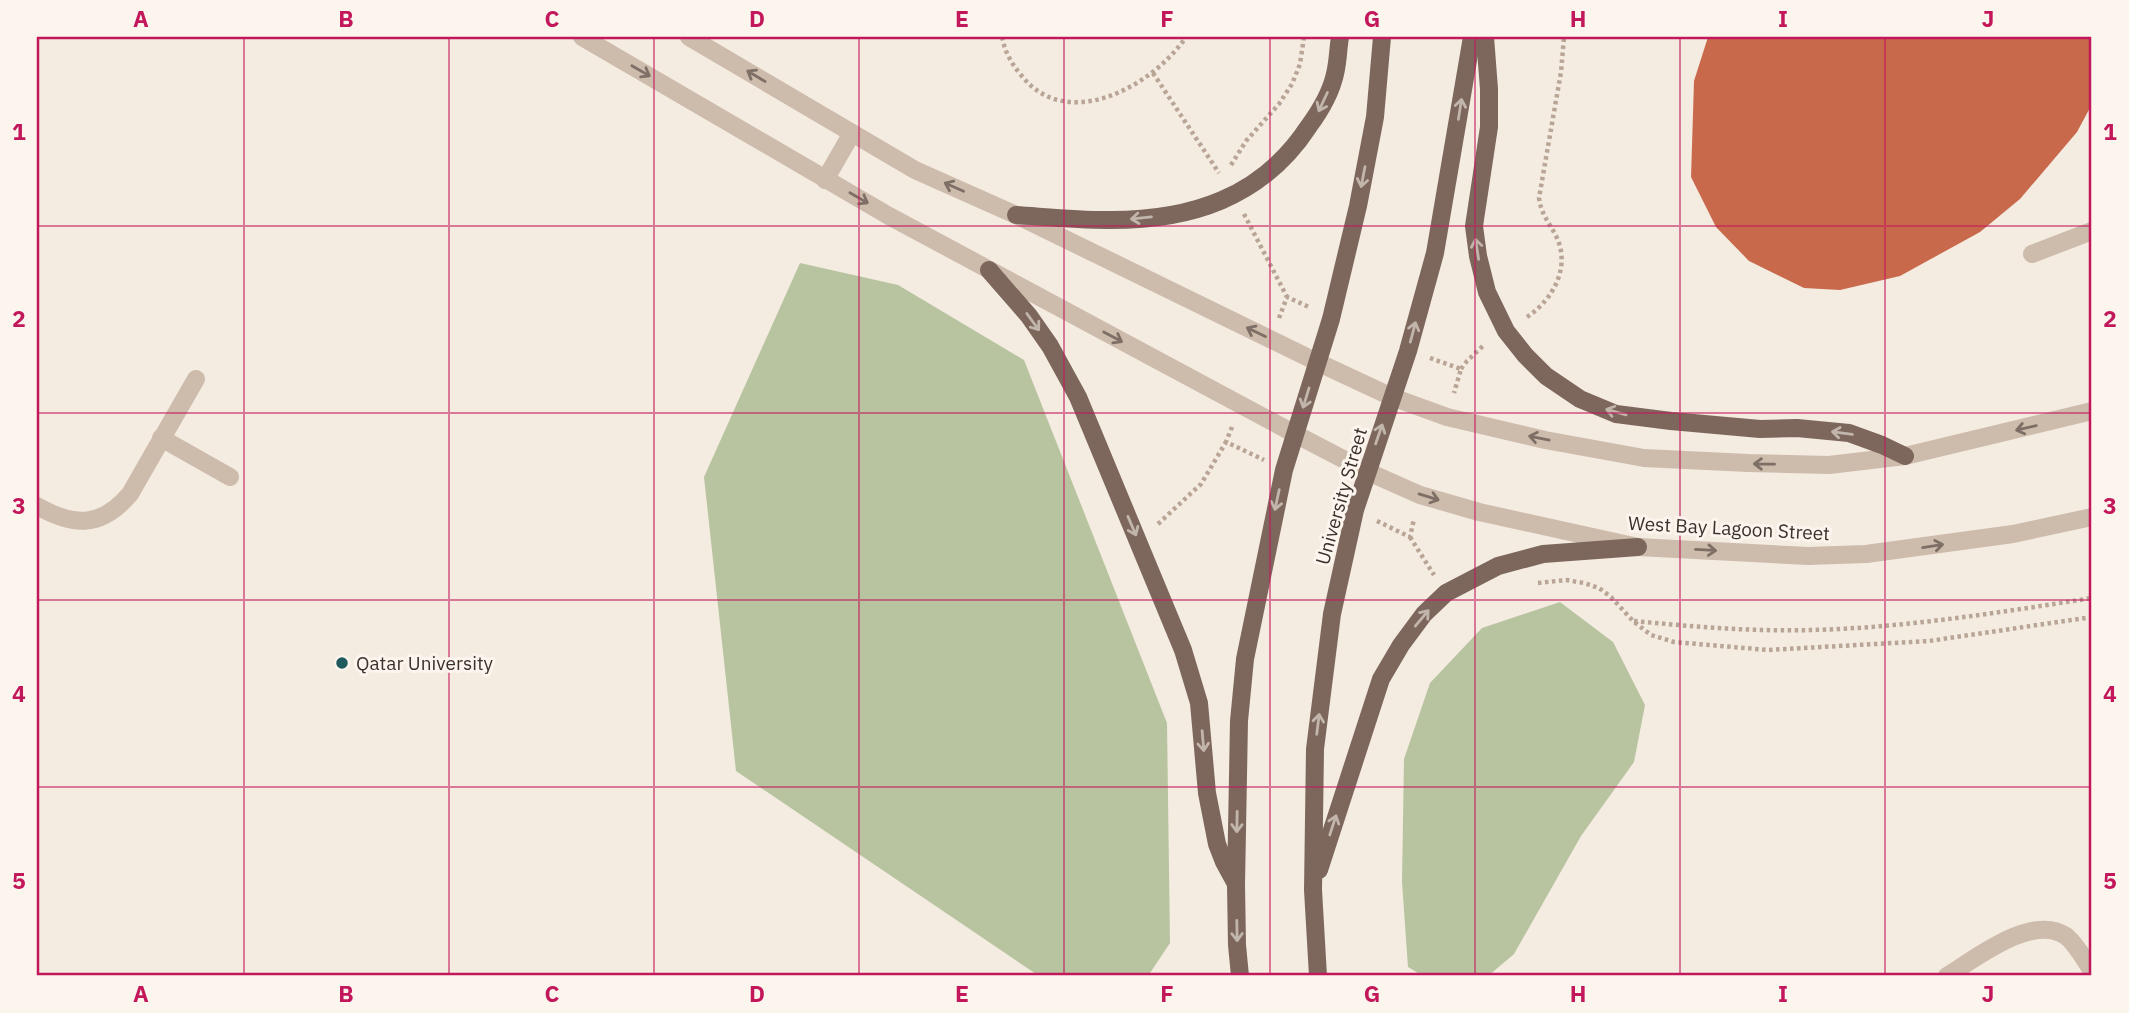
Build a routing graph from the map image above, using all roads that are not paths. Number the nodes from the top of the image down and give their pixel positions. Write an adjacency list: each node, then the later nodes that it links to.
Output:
1 (582, 37): 8 (street, West Bay Lagoon Street, one-way to 8)
2 (689, 37): 7 (street, one-way to 2)
3 (1340, 37): 9 (main road, one-way to 9)
4 (1382, 37): 13 (main road, one-way to 13)
5 (1472, 37): 15 (main road, University Street, one-way to 5)
6 (1485, 37): 19 (main road, one-way to 6)
7 (852, 133): 8 (street); 9 (street, one-way to 7)
8 (825, 180): 12 (street, West Bay Lagoon Street, one-way to 12)
9 (1016, 215): 13 (street, one-way to 9)
10 (2092, 231): 11 (street)
11 (2032, 254)
12 (989, 270): 17 (street, West Bay Lagoon Street, one-way to 17); 25 (main road, one-way to 25)
13 (1317, 362): 15 (street); 17 (main road, one-way to 17)
14 (195, 379): 18 (street)
15 (1392, 397): 19 (street, one-way to 15); 20 (main road, University Street, one-way to 15)
16 (2092, 411): 19 (street, one-way to 19)
17 (1295, 434): 20 (street, West Bay Lagoon Street); 25 (main road, one-way to 25)
18 (161, 438): 21 (street); 22 (street)
19 (1905, 456)
20 (1366, 471): 24 (street, West Bay Lagoon Street, one-way to 24); 26 (main road, University Street, one-way to 20)
21 (230, 477)
22 (37, 506)
23 (2092, 517): 24 (street, West Bay Lagoon Street, one-way to 23)
24 (1638, 547): 26 (main road, one-way to 24)
25 (1236, 885): 28 (main road, one-way to 28)
26 (1312, 890): 29 (main road, University Street)
27 (2092, 971): 30 (street)
28 (1240, 976)
29 (1318, 976)
30 (1947, 976)

